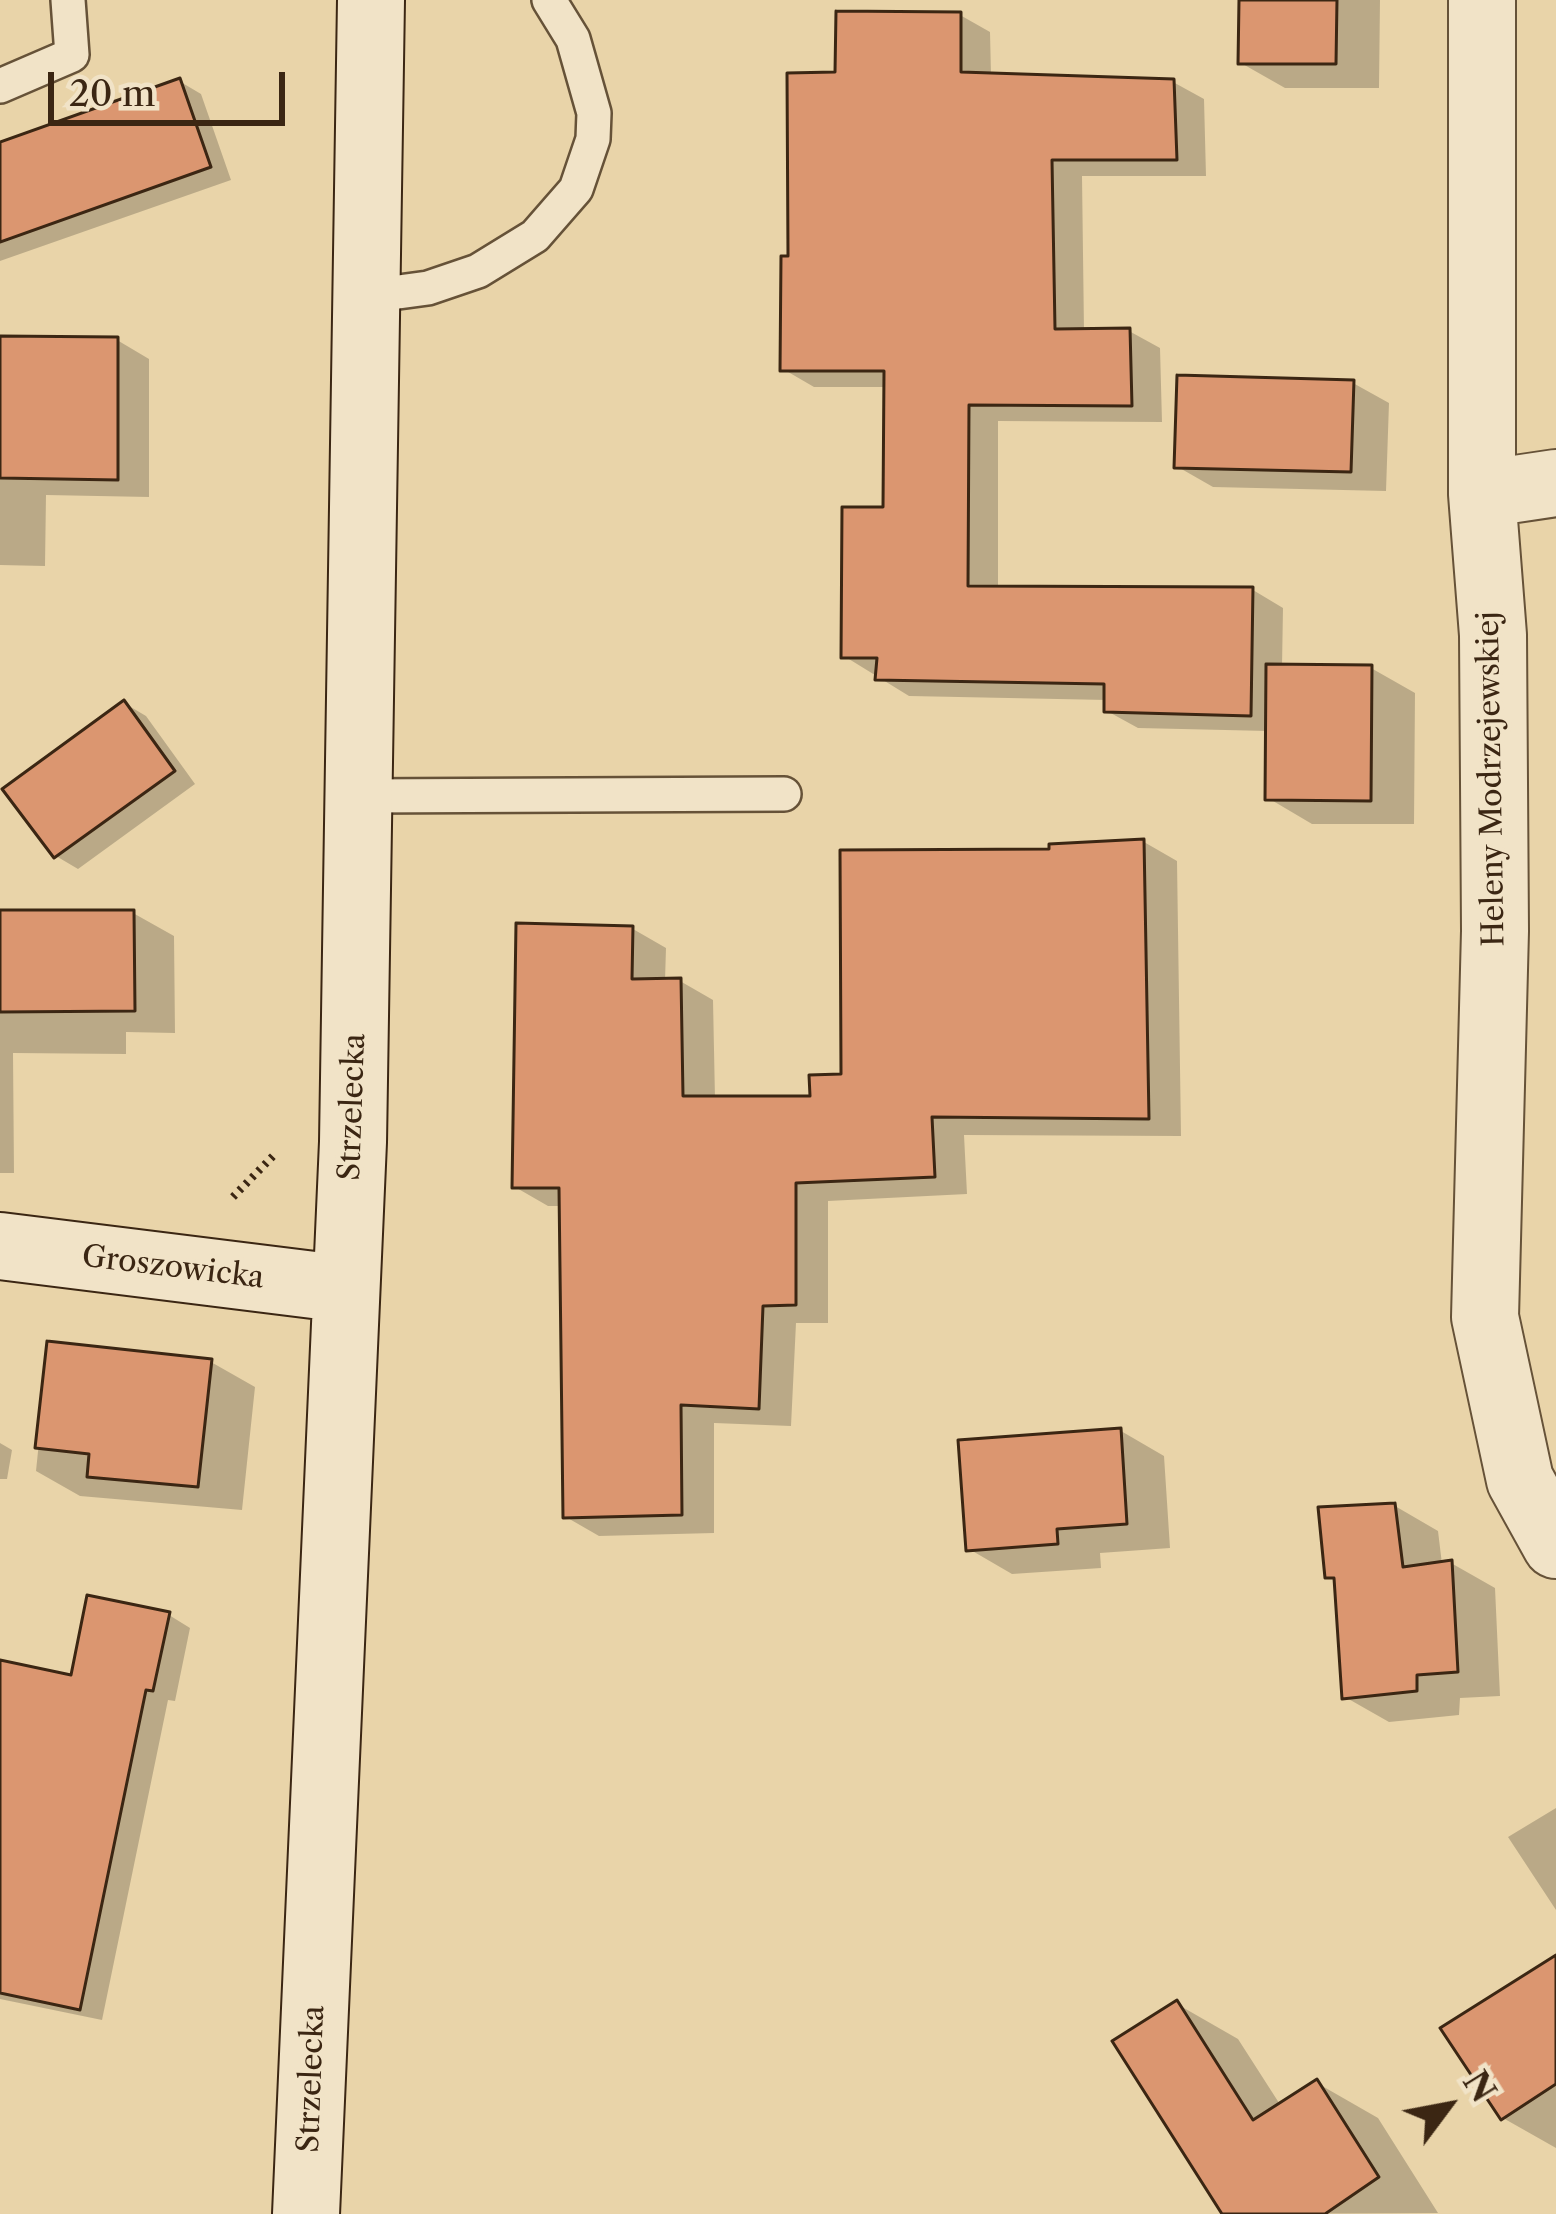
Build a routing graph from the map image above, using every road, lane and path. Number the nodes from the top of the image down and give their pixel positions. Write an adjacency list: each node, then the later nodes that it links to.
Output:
1 (68, 0): 5 (lane)
2 (371, 0): 6 (main road, Strzelecka)
3 (549, 0): 6 (lane)
4 (1482, 0): 8 (main road, Heleny Modrzejewskiej)
5 (0, 86)
6 (369, 296): 10 (main road, Strzelecka)
7 (1556, 482): 8 (main road)
8 (1482, 494): 13 (main road, Heleny Modrzejewskiej)
9 (784, 794): 10 (lane)
10 (362, 796): 12 (main road, Strzelecka)
11 (0, 1246): 12 (main road, Groszowicka)
12 (346, 1289): 14 (main road, Strzelecka)
13 (1556, 1545)
14 (306, 2214)

